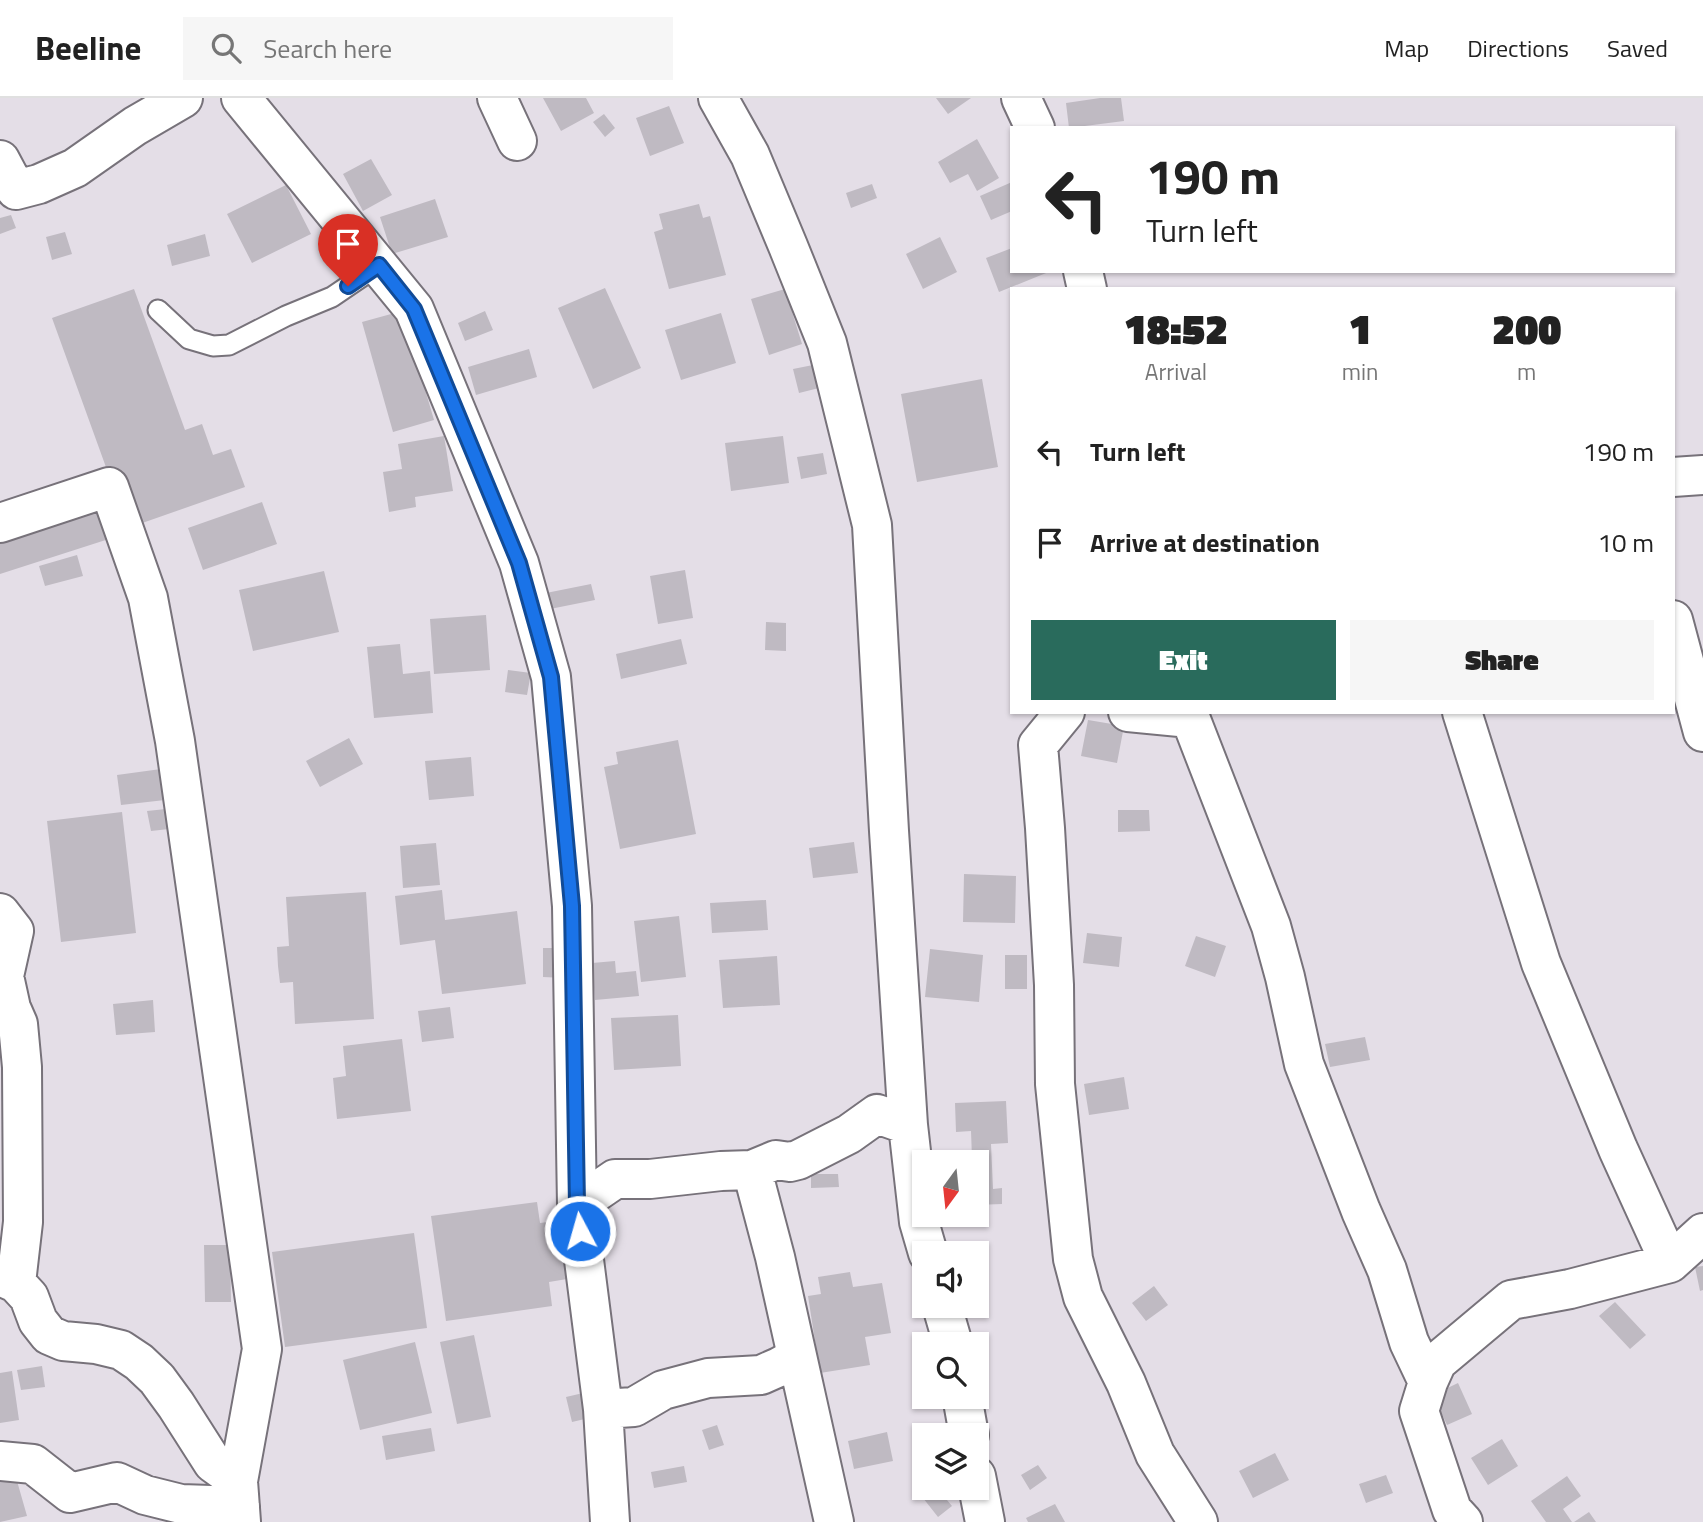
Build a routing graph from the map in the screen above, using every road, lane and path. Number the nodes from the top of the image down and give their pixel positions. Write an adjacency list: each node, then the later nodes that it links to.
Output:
1 (183, 98): 8 (street)
2 (241, 98): 9 (street)
3 (497, 98): 7 (street)
4 (718, 98): 21 (street)
5 (1021, 98): 6 (street)
6 (1034, 126)
7 (517, 141)
8 (5, 183)
9 (379, 265): 10 (lane); 23 (street)
10 (158, 310)
11 (1703, 475): 12 (street)
12 (1675, 477)
13 (0, 523): 33 (street)
14 (1675, 627): 19 (street)
15 (1063, 714): 37 (street)
16 (1169, 714): 18 (street)
17 (1462, 714): 26 (street)
18 (1189, 715): 29 (street)
19 (1703, 732)
20 (0, 913): 27 (street)
21 (908, 1125): 22 (street); 25 (street)
22 (752, 1170): 23 (street); 28 (street)
23 (577, 1205): 30 (street)
24 (1703, 1233): 26 (street)
25 (925, 1241)
26 (1670, 1263): 29 (street)
27 (8, 1280): 33 (street)
28 (797, 1357): 30 (street); 35 (street)
29 (1428, 1382): 38 (street)
30 (603, 1409): 34 (street)
31 (0, 1461): 33 (street)
32 (981, 1500): 36 (street)
33 (240, 1503)
34 (610, 1522)
35 (834, 1522)
36 (985, 1522)
37 (1198, 1522)
38 (1462, 1522)

